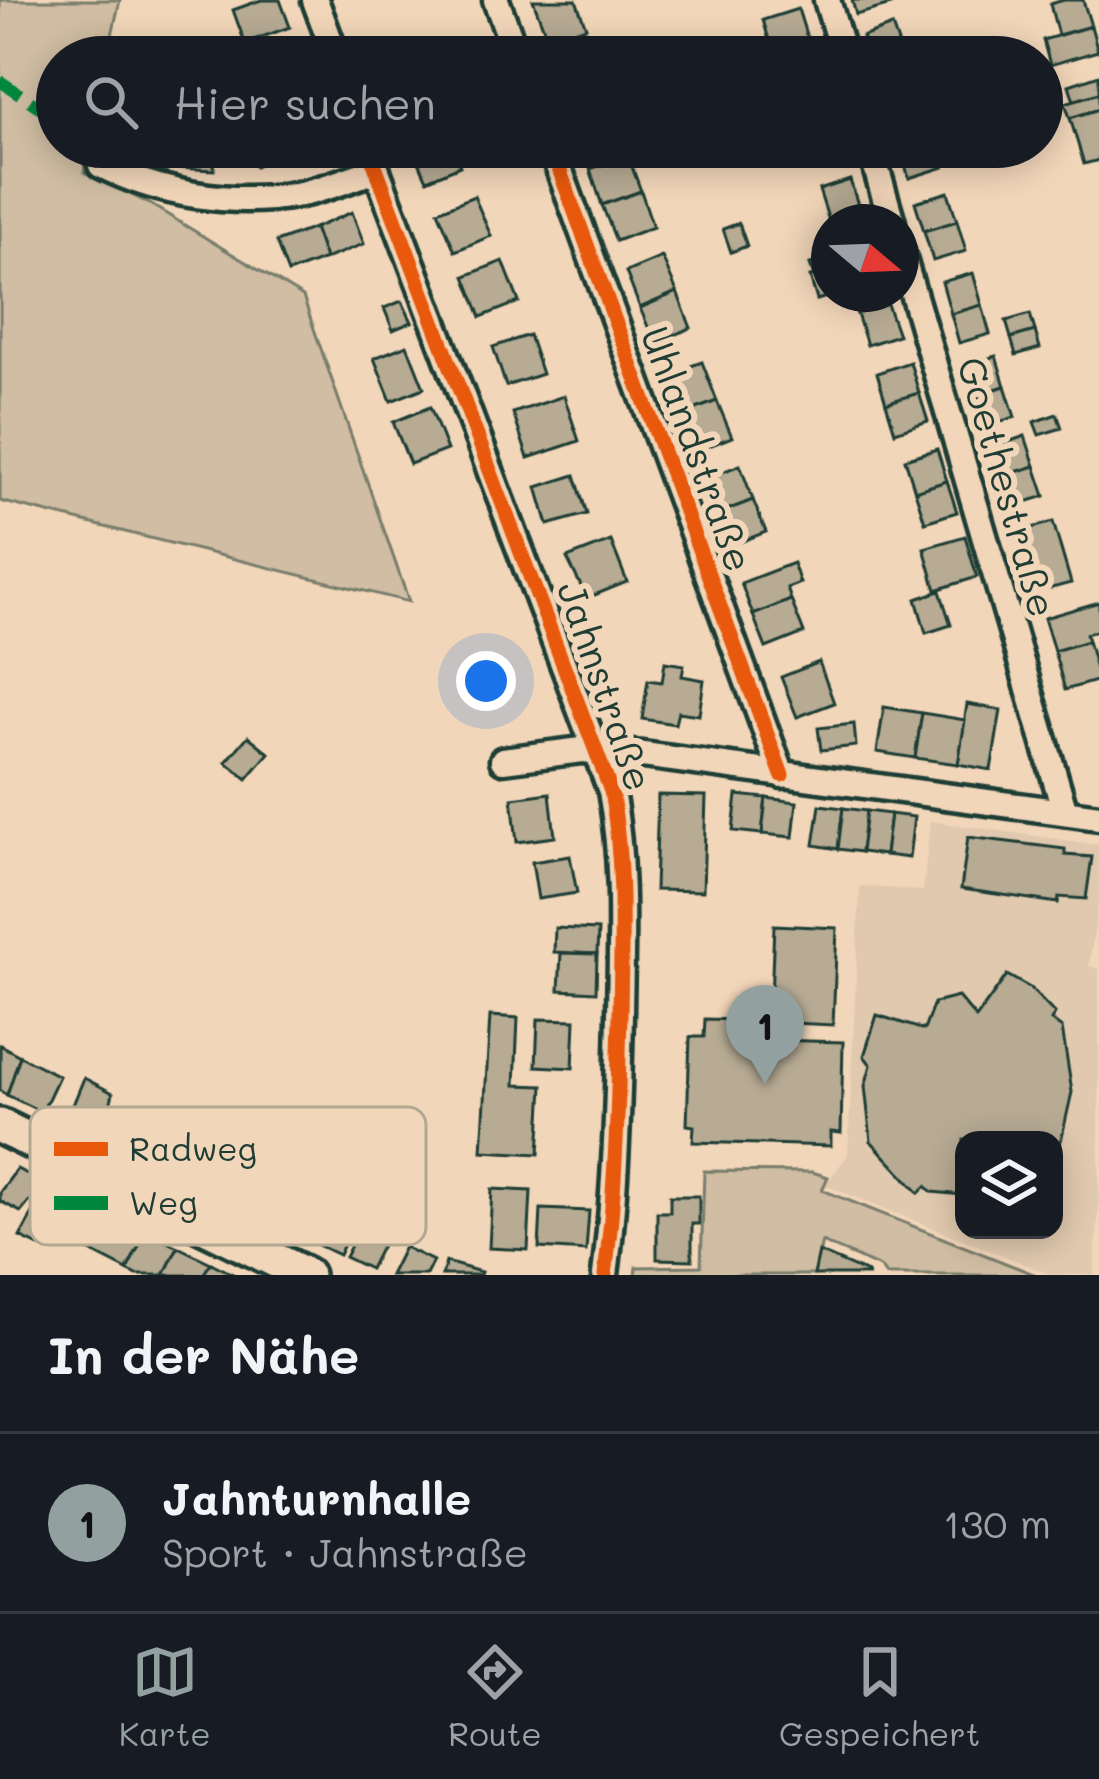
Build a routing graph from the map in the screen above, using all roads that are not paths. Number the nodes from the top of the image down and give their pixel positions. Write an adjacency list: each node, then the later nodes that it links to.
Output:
1 (315, 0): 4 (street)
2 (496, 0): 5 (street)
3 (827, 0): 6 (street)
4 (328, 36)
5 (510, 36)
6 (838, 36)
7 (108, 168): 8 (street)
8 (353, 168)
9 (375, 168): 14 (street, Jahnstraße)
10 (559, 168): 16 (street, Uhlandstraße)
11 (876, 168): 12 (street)
12 (887, 204)
13 (918, 312): 17 (street, Goethestraße)
14 (599, 751): 15 (street); 16 (street); 23 (street, Jahnstraße)
15 (503, 760)
16 (782, 775): 17 (street)
17 (1065, 812): 18 (street)
18 (1099, 817)
19 (0, 1126): 20 (street)
20 (30, 1141)
21 (244, 1245): 22 (street)
22 (306, 1275)
23 (605, 1275)

